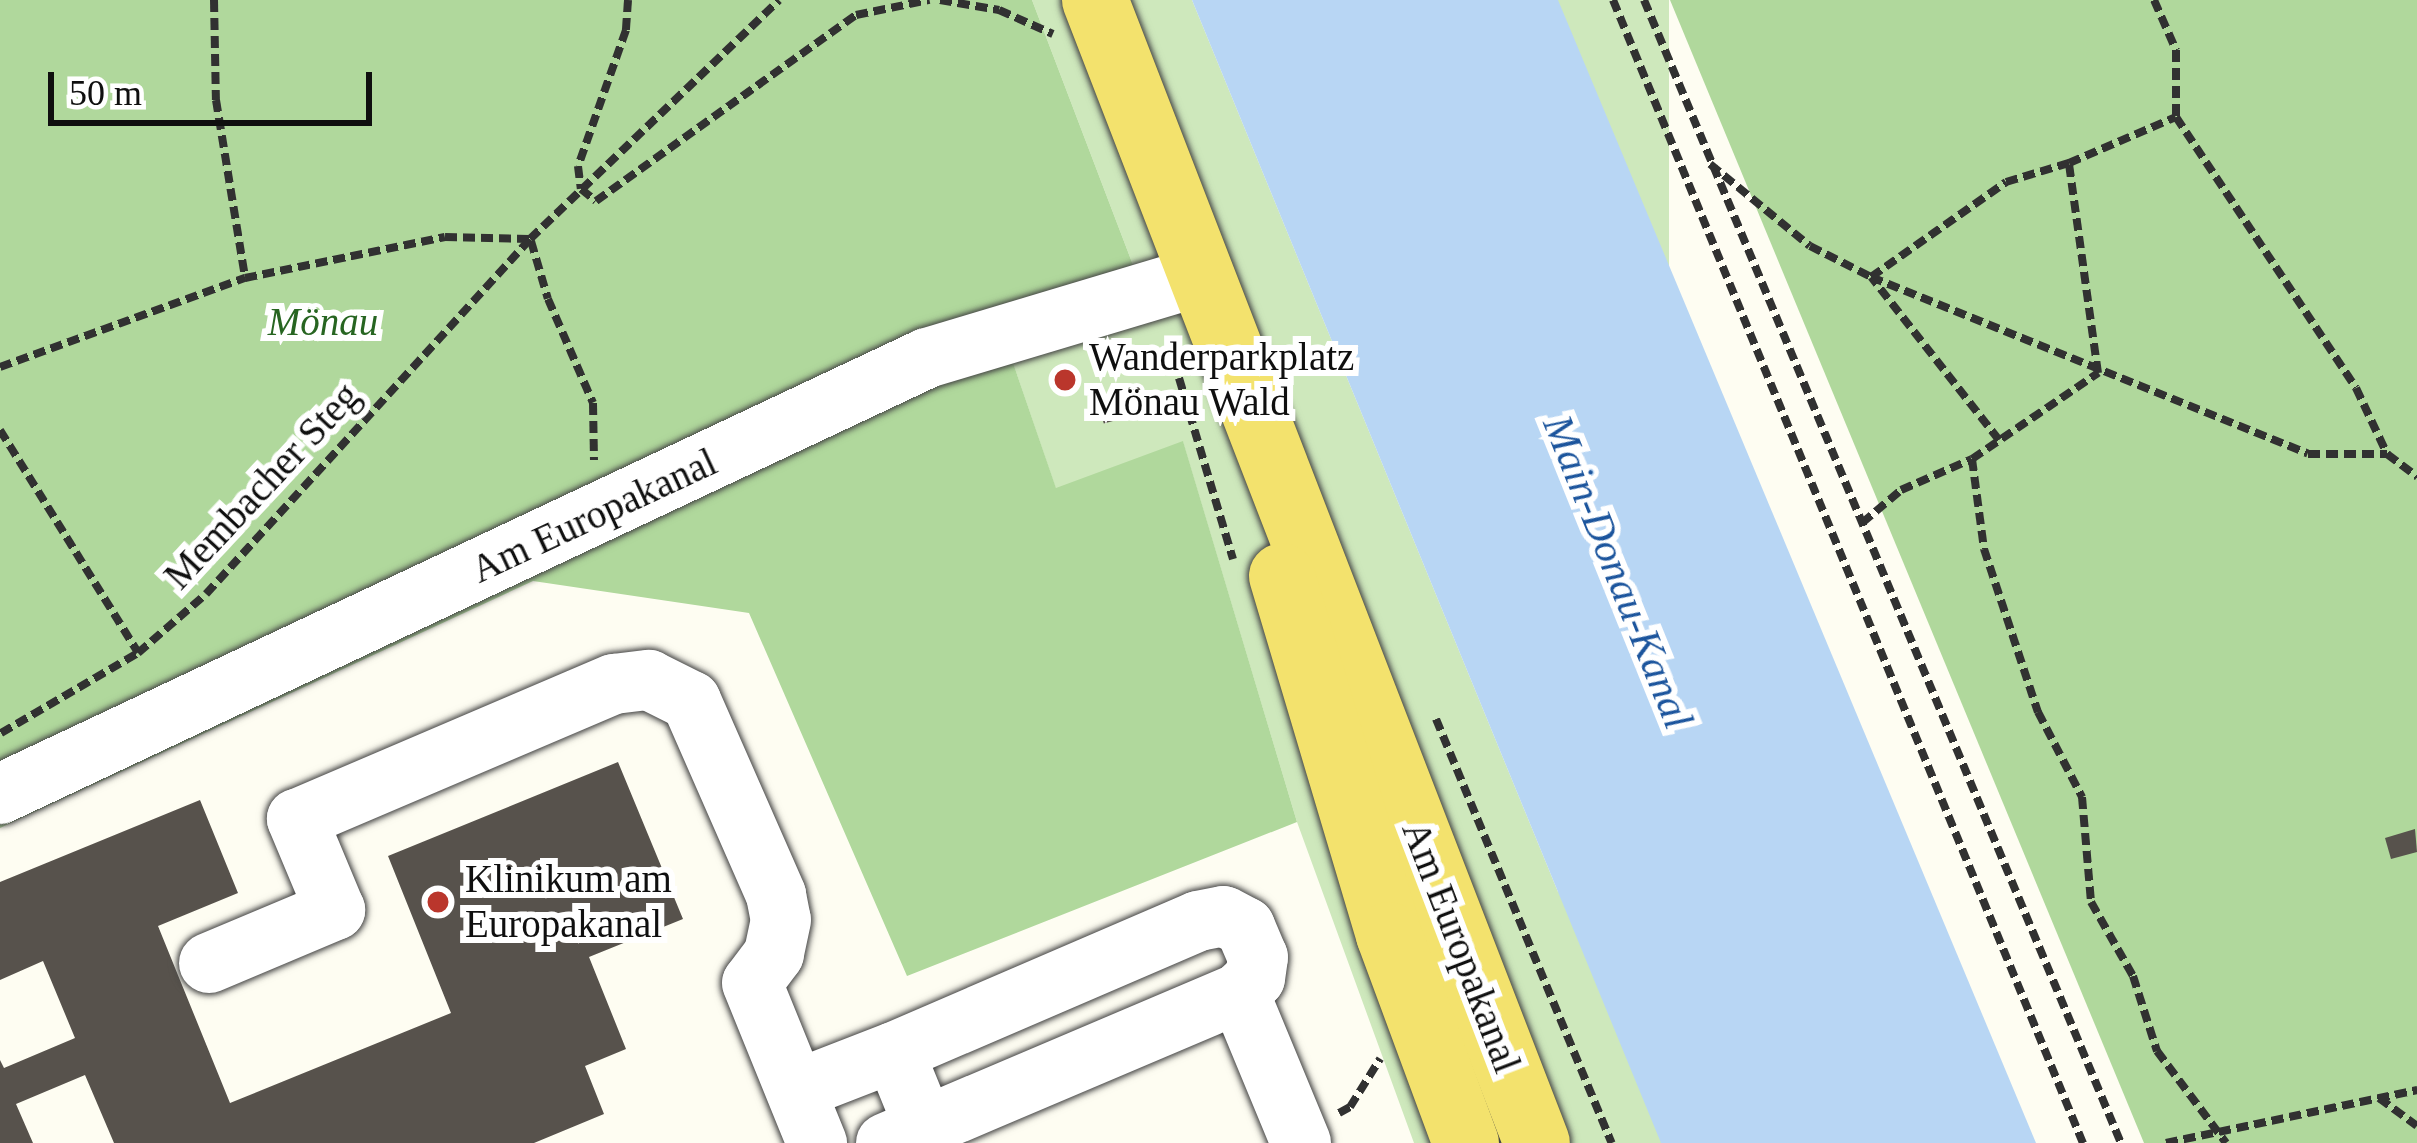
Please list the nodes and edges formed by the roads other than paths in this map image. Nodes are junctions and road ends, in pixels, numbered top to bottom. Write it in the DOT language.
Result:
graph roads {
  1 [pos="1083,21"];
  2 [pos="1203,275"];
  3 [pos="1232,348"];
  4 [pos="0,794"];
  5 [pos="208,963"];
  6 [pos="1239,993"];
  7 [pos="894,1052"];
  8 [pos="808,1129"];
  9 [pos="914,1137"];
  10 [pos="1299,1138"];
  11 [pos="1466,1143"];
  12 [pos="1537,1143"];
  1 -- 2 [label="main road, Am Europakanal"];
  2 -- 3 [label="main road, Am Europakanal"];
  2 -- 4 [label="lane, Am Europakanal"];
  3 -- 11 [label="main road, Am Europakanal"];
  3 -- 12 [label="main road, Am Europakanal"];
  5 -- 8 [label="lane"];
  6 -- 7 [label="lane"];
  6 -- 9 [label="lane"];
  6 -- 10 [label="lane"];
  7 -- 8 [label="lane"];
  7 -- 9 [label="lane"];
}
